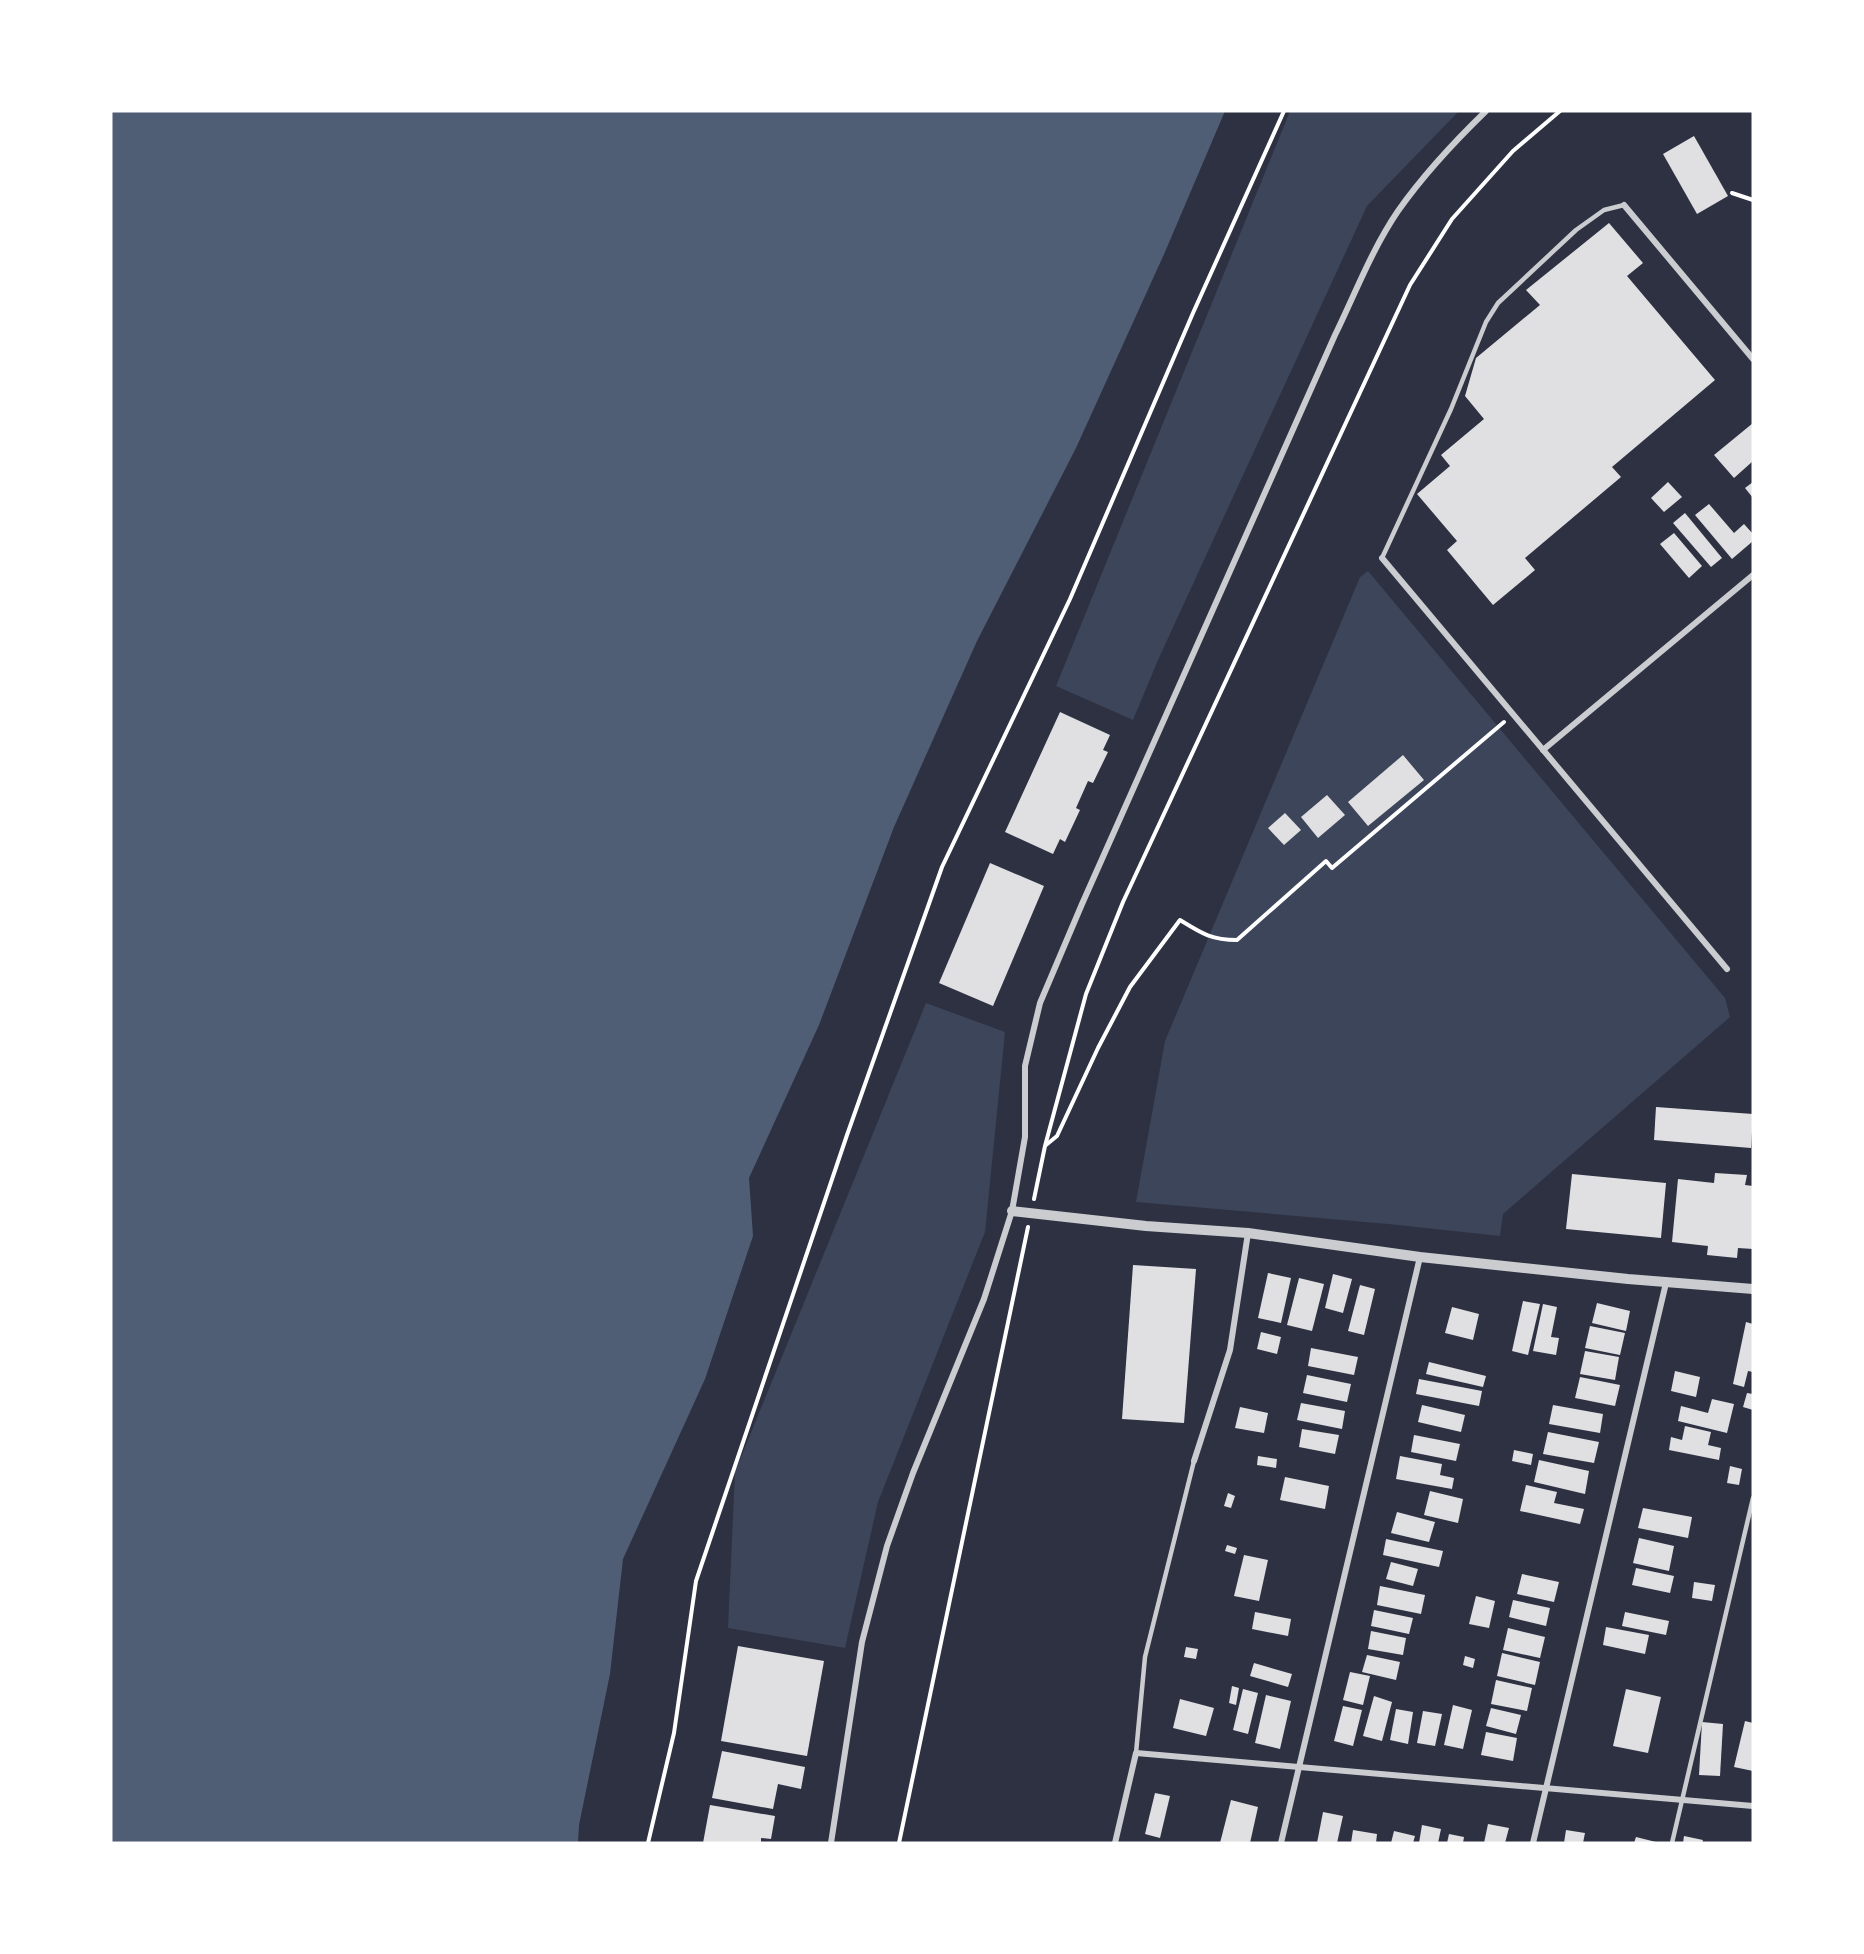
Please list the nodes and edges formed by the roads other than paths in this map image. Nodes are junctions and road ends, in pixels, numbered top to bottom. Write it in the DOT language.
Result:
graph roads {
  1 [pos="1486,111"];
  2 [pos="1624,205"];
  3 [pos="1753,359"];
  4 [pos="1382,558"];
  5 [pos="1753,576"];
  6 [pos="1543,750"];
  7 [pos="1727,969"];
  8 [pos="1012,1211"];
  9 [pos="1248,1233"];
  10 [pos="1420,1257"];
  11 [pos="1666,1282"];
  12 [pos="1753,1289"];
  13 [pos="1194,1461"];
  14 [pos="1753,1498"];
  15 [pos="1136,1753"];
  16 [pos="1299,1767"];
  17 [pos="1546,1788"];
  18 [pos="1682,1800"];
  19 [pos="1753,1806"];
  20 [pos="831,1843"];
  21 [pos="1115,1843"];
  22 [pos="1281,1843"];
  23 [pos="1533,1843"];
  24 [pos="1672,1843"];
  1 -- 8 [label="street"];
  2 -- 3 [label="street"];
  2 -- 4 [label="lane"];
  4 -- 6 [label="street"];
  5 -- 6 [label="street"];
  6 -- 7 [label="street"];
  8 -- 9 [label="street"];
  8 -- 20 [label="street"];
  9 -- 10 [label="street"];
  9 -- 13 [label="street"];
  10 -- 11 [label="street"];
  10 -- 16 [label="street"];
  11 -- 12 [label="street"];
  11 -- 17 [label="street"];
  13 -- 15 [label="lane"];
  14 -- 18 [label="lane"];
  15 -- 16 [label="street"];
  15 -- 21 [label="street"];
  16 -- 17 [label="street"];
  16 -- 22 [label="street"];
  17 -- 18 [label="street"];
  17 -- 23 [label="street"];
  18 -- 19 [label="street"];
  18 -- 24 [label="lane"];
}
